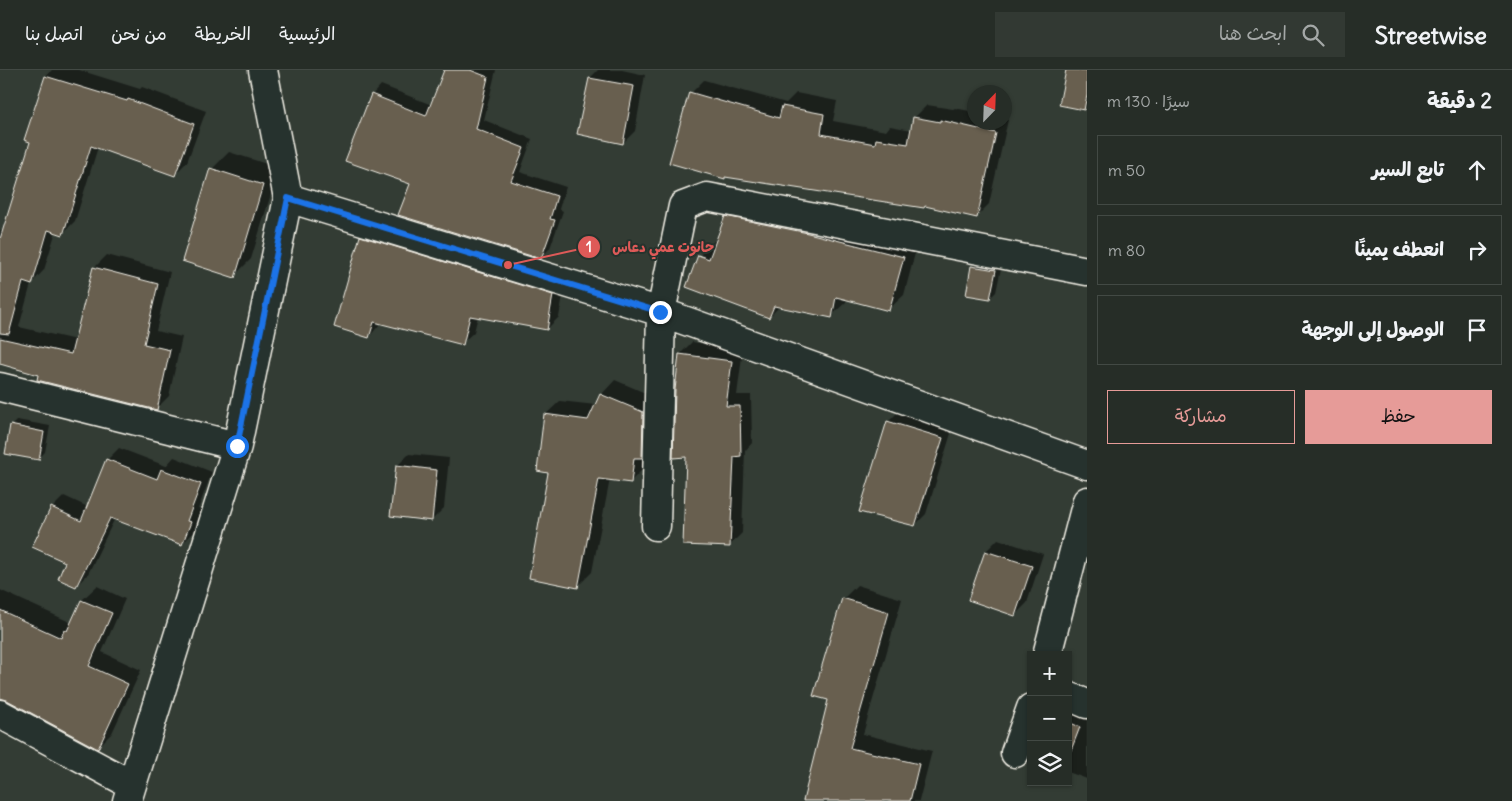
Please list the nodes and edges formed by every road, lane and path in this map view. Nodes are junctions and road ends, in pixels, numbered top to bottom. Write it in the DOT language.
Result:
graph roads {
  1 [pos="263,70"];
  2 [pos="288,198"];
  3 [pos="1087,271"];
  4 [pos="660,312"];
  5 [pos="0,387"];
  6 [pos="237,446"];
  7 [pos="1087,465"];
  8 [pos="1087,501"];
  9 [pos="656,526"];
  10 [pos="1048,651"];
  11 [pos="1072,698"];
  12 [pos="1087,704"];
  13 [pos="0,714"];
  14 [pos="1027,719"];
  15 [pos="1015,753"];
  16 [pos="129,793"];
  1 -- 2 [label="street"];
  2 -- 4 [label="street"];
  2 -- 6 [label="street"];
  3 -- 4 [label="street"];
  4 -- 7 [label="street"];
  4 -- 9 [label="street"];
  5 -- 6 [label="street"];
  6 -- 16 [label="street"];
  8 -- 10 [label="street"];
  11 -- 12 [label="street"];
  13 -- 16 [label="street"];
  14 -- 15 [label="street"];
}
